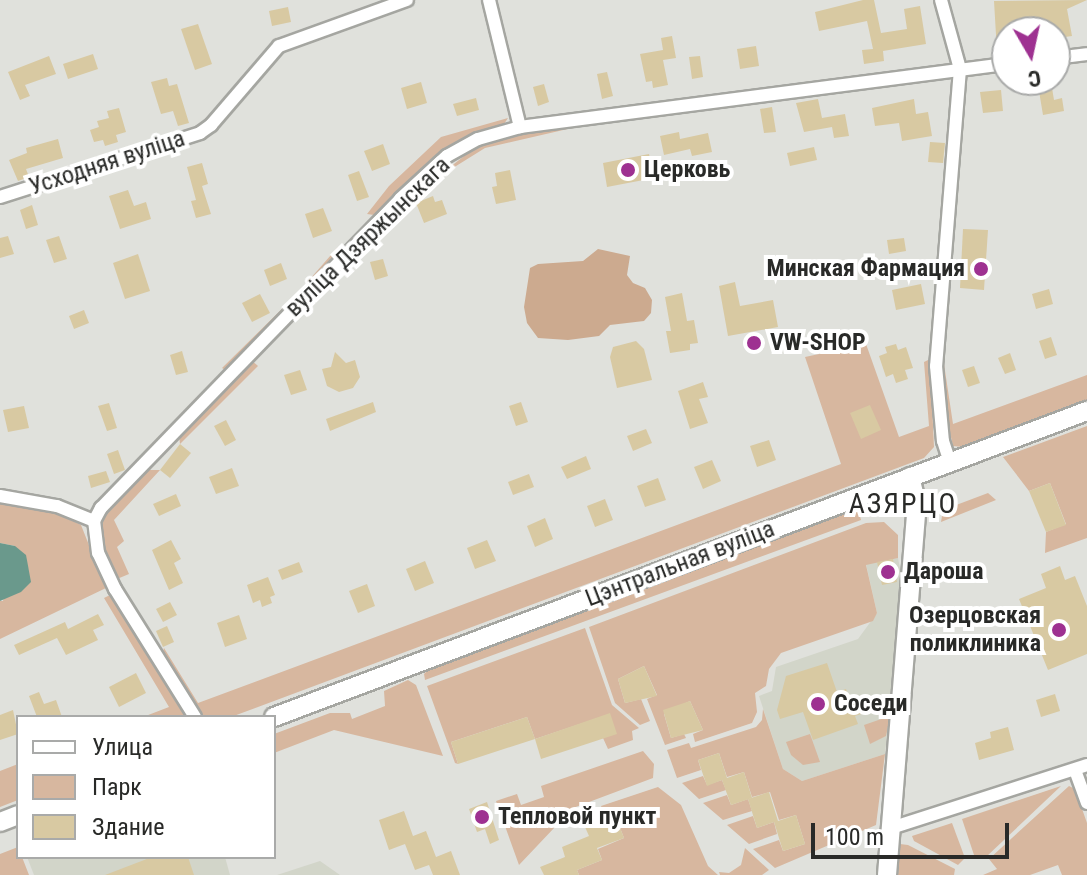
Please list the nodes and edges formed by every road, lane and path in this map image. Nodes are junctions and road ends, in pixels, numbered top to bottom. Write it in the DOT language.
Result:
graph roads {
  1 [pos="407,0"];
  2 [pos="489,0"];
  3 [pos="941,0"];
  4 [pos="991,66"];
  5 [pos="960,69"];
  6 [pos="520,127"];
  7 [pos="0,197"];
  8 [pos="1087,411"];
  9 [pos="950,463"];
  10 [pos="910,477"];
  11 [pos="0,496"];
  12 [pos="94,521"];
  13 [pos="194,715"];
  14 [pos="276,716"];
  15 [pos="1081,767"];
  16 [pos="1087,803"];
  17 [pos="891,828"];
  18 [pos="887,875"];
  1 -- 7 [label="street, Усходняя вуліца"];
  2 -- 6 [label="street"];
  3 -- 5 [label="street"];
  4 -- 5 [label="street, вуліца Дзяржынскага"];
  5 -- 6 [label="street, вуліца Дзяржынскага"];
  5 -- 9 [label="street"];
  6 -- 12 [label="street, вуліца Дзяржынскага"];
  8 -- 9 [label="main road, Цэнтральная вуліца"];
  9 -- 10 [label="main road, Цэнтральная вуліца"];
  10 -- 14 [label="main road, Цэнтральная вуліца"];
  10 -- 17 [label="main road"];
  11 -- 12 [label="street"];
  12 -- 13 [label="street"];
  15 -- 16 [label="street"];
  15 -- 17 [label="street"];
  17 -- 18 [label="main road"];
}
